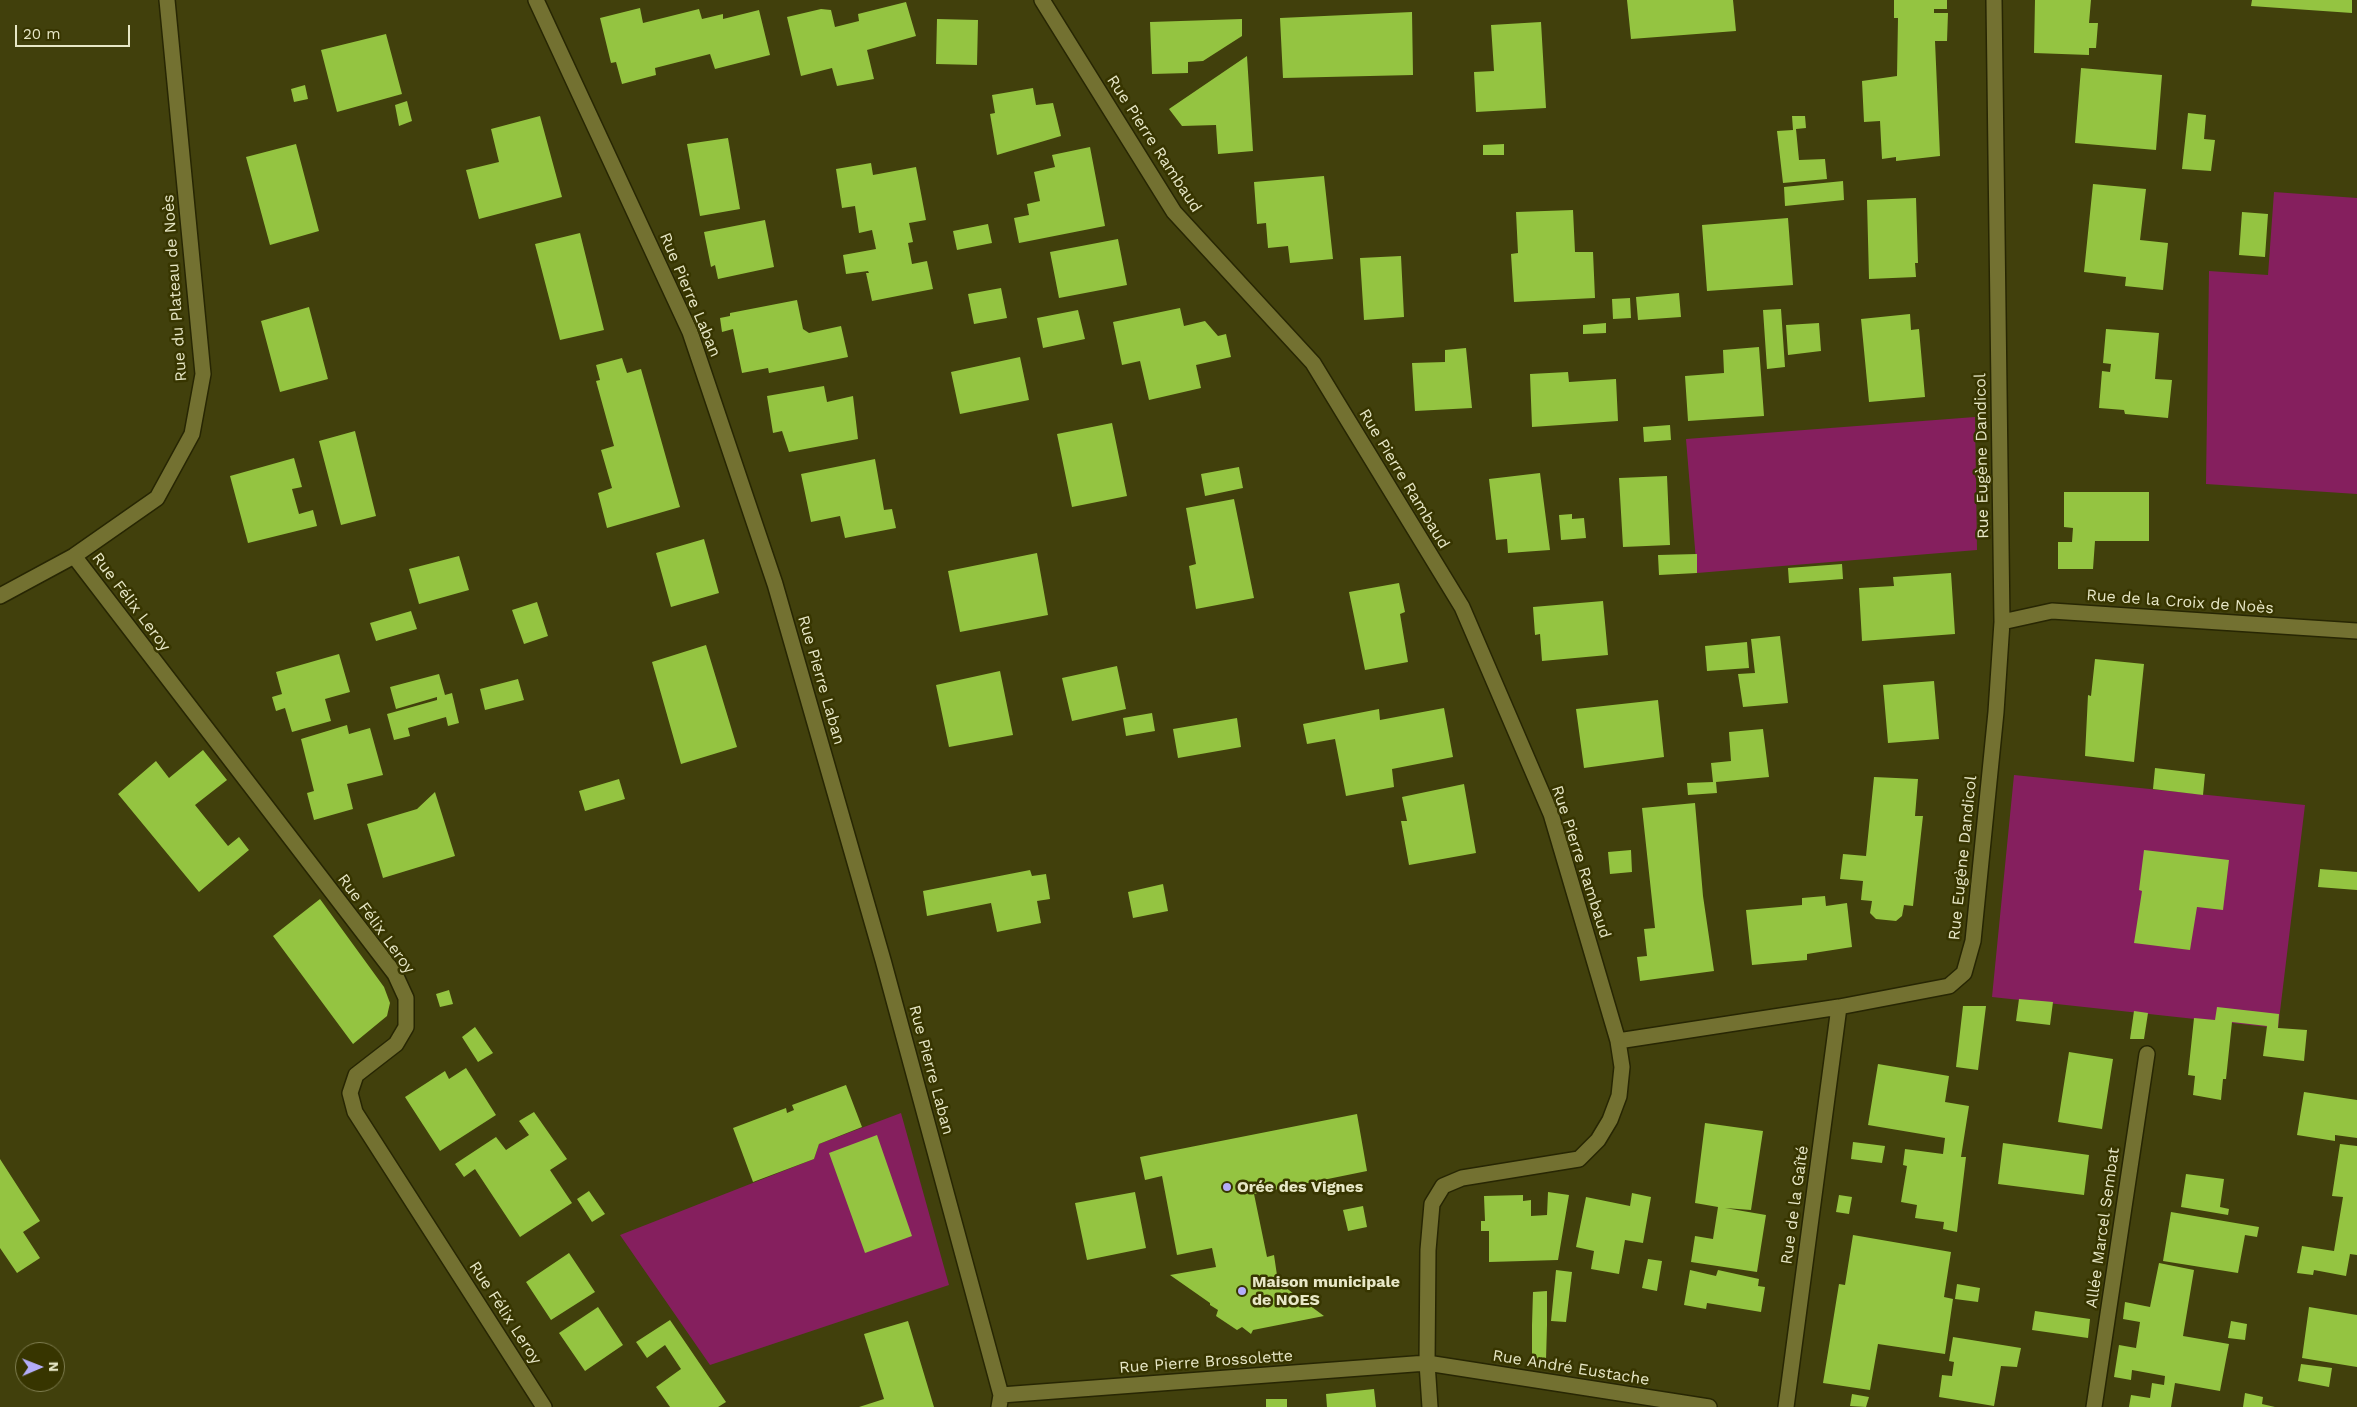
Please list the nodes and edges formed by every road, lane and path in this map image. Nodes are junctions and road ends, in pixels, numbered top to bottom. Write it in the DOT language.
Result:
graph roads {
  1 [pos="167,0"];
  2 [pos="536,0"];
  3 [pos="1042,0"];
  4 [pos="1994,0"];
  5 [pos="74,556"];
  6 [pos="0,596"];
  7 [pos="2002,622"];
  8 [pos="2357,631"];
  9 [pos="1839,1007"];
  10 [pos="1618,1041"];
  11 [pos="2147,1054"];
  12 [pos="1427,1363"];
  13 [pos="1000,1401"];
  14 [pos="544,1407"];
  15 [pos="1430,1407"];
  16 [pos="1709,1407"];
  17 [pos="1786,1407"];
  18 [pos="2094,1407"];
  1 -- 5 [label="street, Rue du Plateau de Noès"];
  2 -- 13 [label="street, Rue Pierre Laban"];
  3 -- 10 [label="street, Rue Pierre Rambaud"];
  4 -- 7 [label="street, Rue Eugène Dandicol"];
  5 -- 6 [label="street, Rue du Plateau de Noès"];
  5 -- 14 [label="street, Rue Félix Leroy"];
  7 -- 8 [label="street, Rue de la Croix de Noès"];
  7 -- 9 [label="street, Rue Eugène Dandicol"];
  9 -- 10 [label="street, Rue Eugène Dandicol"];
  9 -- 17 [label="street, Rue de la Gaîté"];
  10 -- 12 [label="street"];
  11 -- 18 [label="street, Allée Marcel Sembat"];
  12 -- 13 [label="street, Rue Pierre Brossolette"];
  12 -- 15 [label="street"];
  12 -- 16 [label="street, Rue André Eustache"];
}
